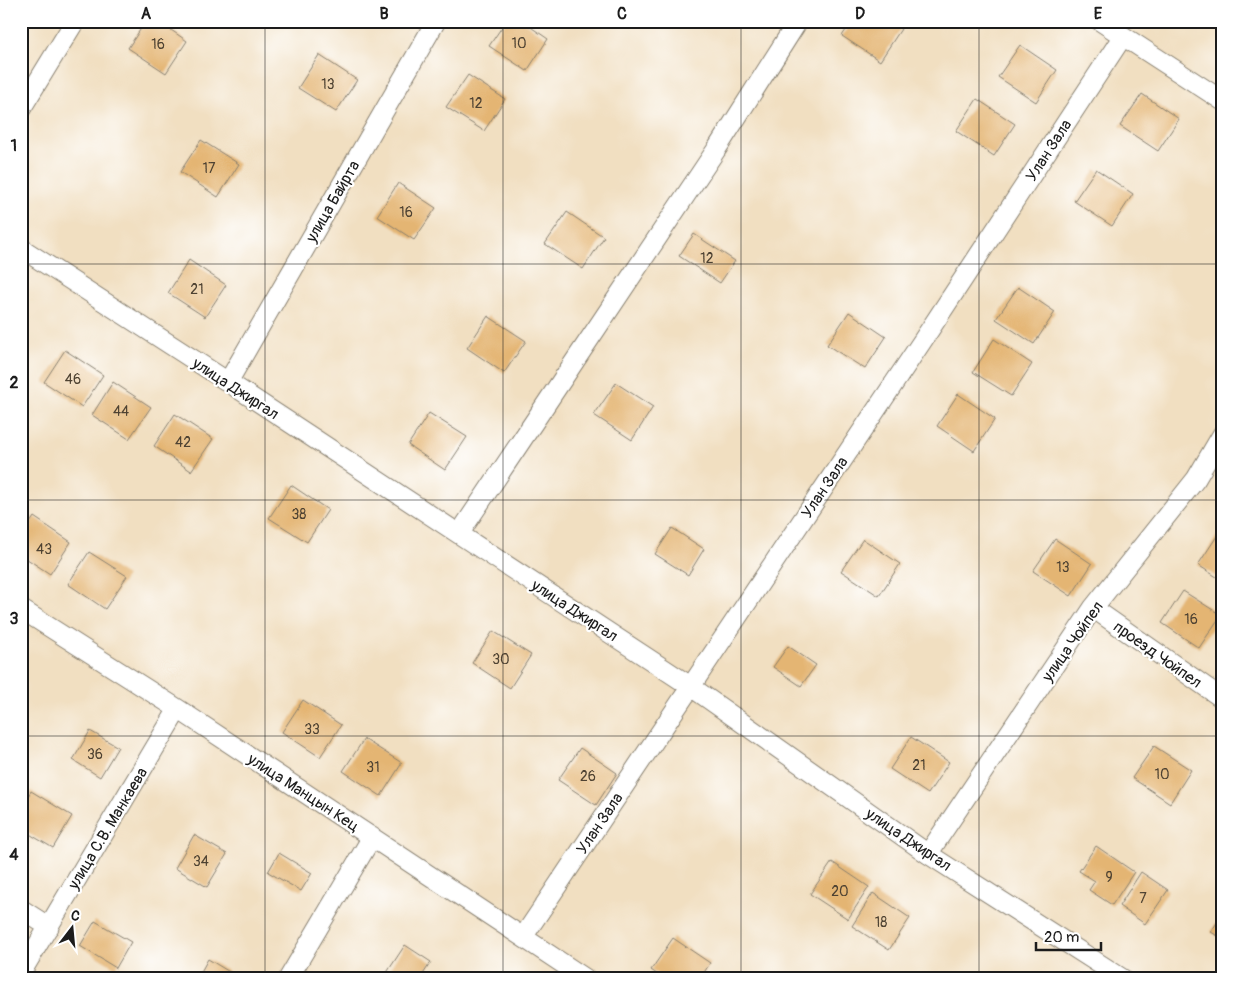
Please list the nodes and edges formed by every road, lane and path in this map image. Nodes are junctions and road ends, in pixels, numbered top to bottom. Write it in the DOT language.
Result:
graph roads {
  1 [pos="76,21"];
  2 [pos="436,21"];
  3 [pos="798,21"];
  4 [pos="1100,21"];
  5 [pos="1123,36"];
  6 [pos="1223,101"];
  7 [pos="21,109"];
  8 [pos="21,248"];
  9 [pos="228,382"];
  10 [pos="1223,433"];
  11 [pos="459,534"];
  12 [pos="21,608"];
  13 [pos="1093,608"];
  14 [pos="690,686"];
  15 [pos="1223,699"];
  16 [pos="178,709"];
  17 [pos="372,837"];
  18 [pos="928,854"];
  19 [pos="21,910"];
  20 [pos="49,927"];
  21 [pos="523,937"];
  22 [pos="21,973"];
  23 [pos="567,974"];
  24 [pos="288,979"];
  25 [pos="586,979"];
  26 [pos="1123,979"];
  1 -- 7 [label="street"];
  2 -- 9 [label="street, улица Байрта"];
  3 -- 11 [label="street"];
  4 -- 5 [label="street"];
  5 -- 6 [label="street"];
  5 -- 14 [label="street, Улан Зала"];
  8 -- 9 [label="street, улица Джиргал"];
  9 -- 11 [label="street, улица Джиргал"];
  10 -- 13 [label="street, улица Чойпел"];
  11 -- 14 [label="street, улица Джиргал"];
  12 -- 16 [label="street, улица Манцын Кец"];
  13 -- 15 [label="street, проезд Чойпел"];
  13 -- 18 [label="street, улица Чойпел"];
  14 -- 18 [label="street, улица Джиргал"];
  14 -- 21 [label="street, Улан Зала"];
  16 -- 17 [label="street, улица Манцын Кец"];
  16 -- 20 [label="street, улица С.В. Манкаева"];
  17 -- 21 [label="street, улица Манцын Кец"];
  17 -- 24 [label="street"];
  18 -- 26 [label="street, улица Джиргал"];
  19 -- 20 [label="street"];
  20 -- 22 [label="street, улица С.В. Манкаева"];
  21 -- 23 [label="street, улица Манцын Кец"];
  23 -- 25 [label="street, улица Манцын Кец"];
}
